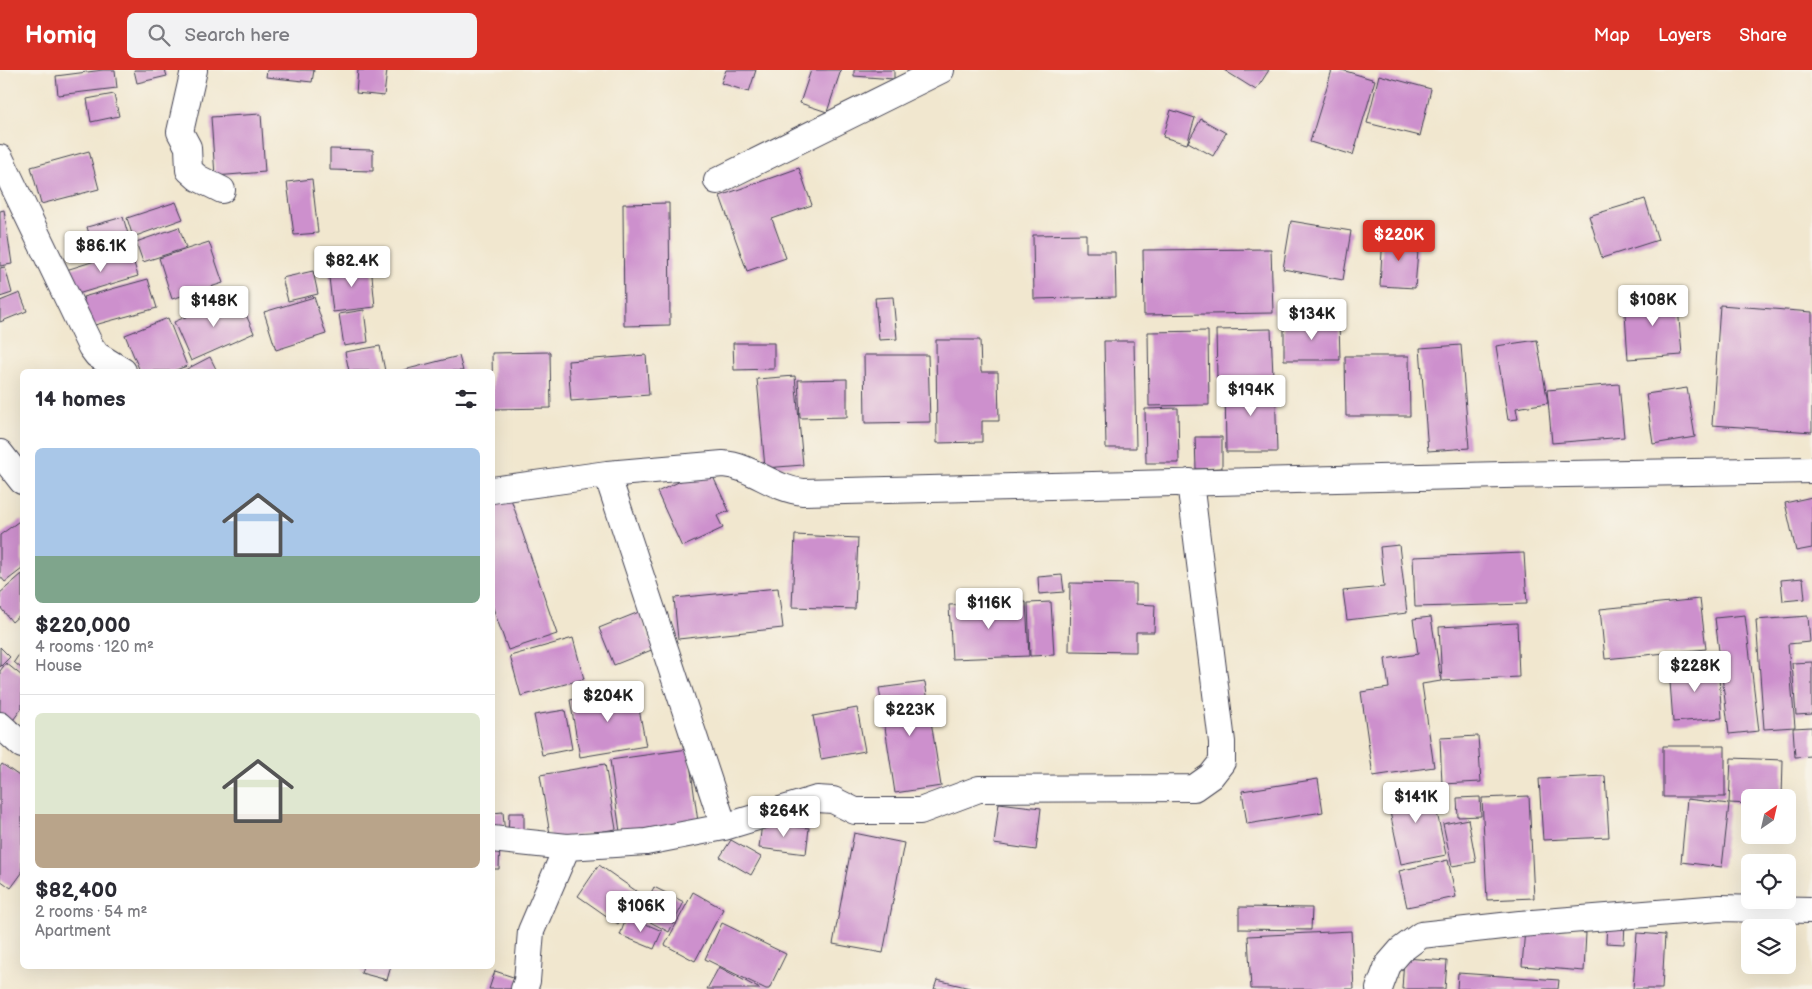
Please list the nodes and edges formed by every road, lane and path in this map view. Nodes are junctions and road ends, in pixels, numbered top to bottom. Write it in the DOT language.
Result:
graph roads {
  1 [pos="194,70"];
  2 [pos="941,70"];
  3 [pos="0,158"];
  4 [pos="717,182"];
  5 [pos="222,190"];
  6 [pos="119,369"];
  7 [pos="0,453"];
  8 [pos="1812,470"];
  9 [pos="607,474"];
  10 [pos="20,478"];
  11 [pos="1190,482"];
  12 [pos="495,490"];
  13 [pos="0,725"];
  14 [pos="20,743"];
  15 [pos="724,827"];
  16 [pos="495,839"];
  17 [pos="567,847"];
  18 [pos="1812,910"];
  19 [pos="524,989"];
  20 [pos="1379,989"];
  1 -- 5 [label="street"];
  2 -- 4 [label="street"];
  3 -- 6 [label="street"];
  7 -- 10 [label="street"];
  8 -- 11 [label="street"];
  9 -- 11 [label="street"];
  9 -- 12 [label="street"];
  9 -- 15 [label="street"];
  11 -- 15 [label="street"];
  13 -- 14 [label="street"];
  15 -- 17 [label="street"];
  16 -- 17 [label="street"];
  17 -- 19 [label="street"];
  18 -- 20 [label="street"];
}
